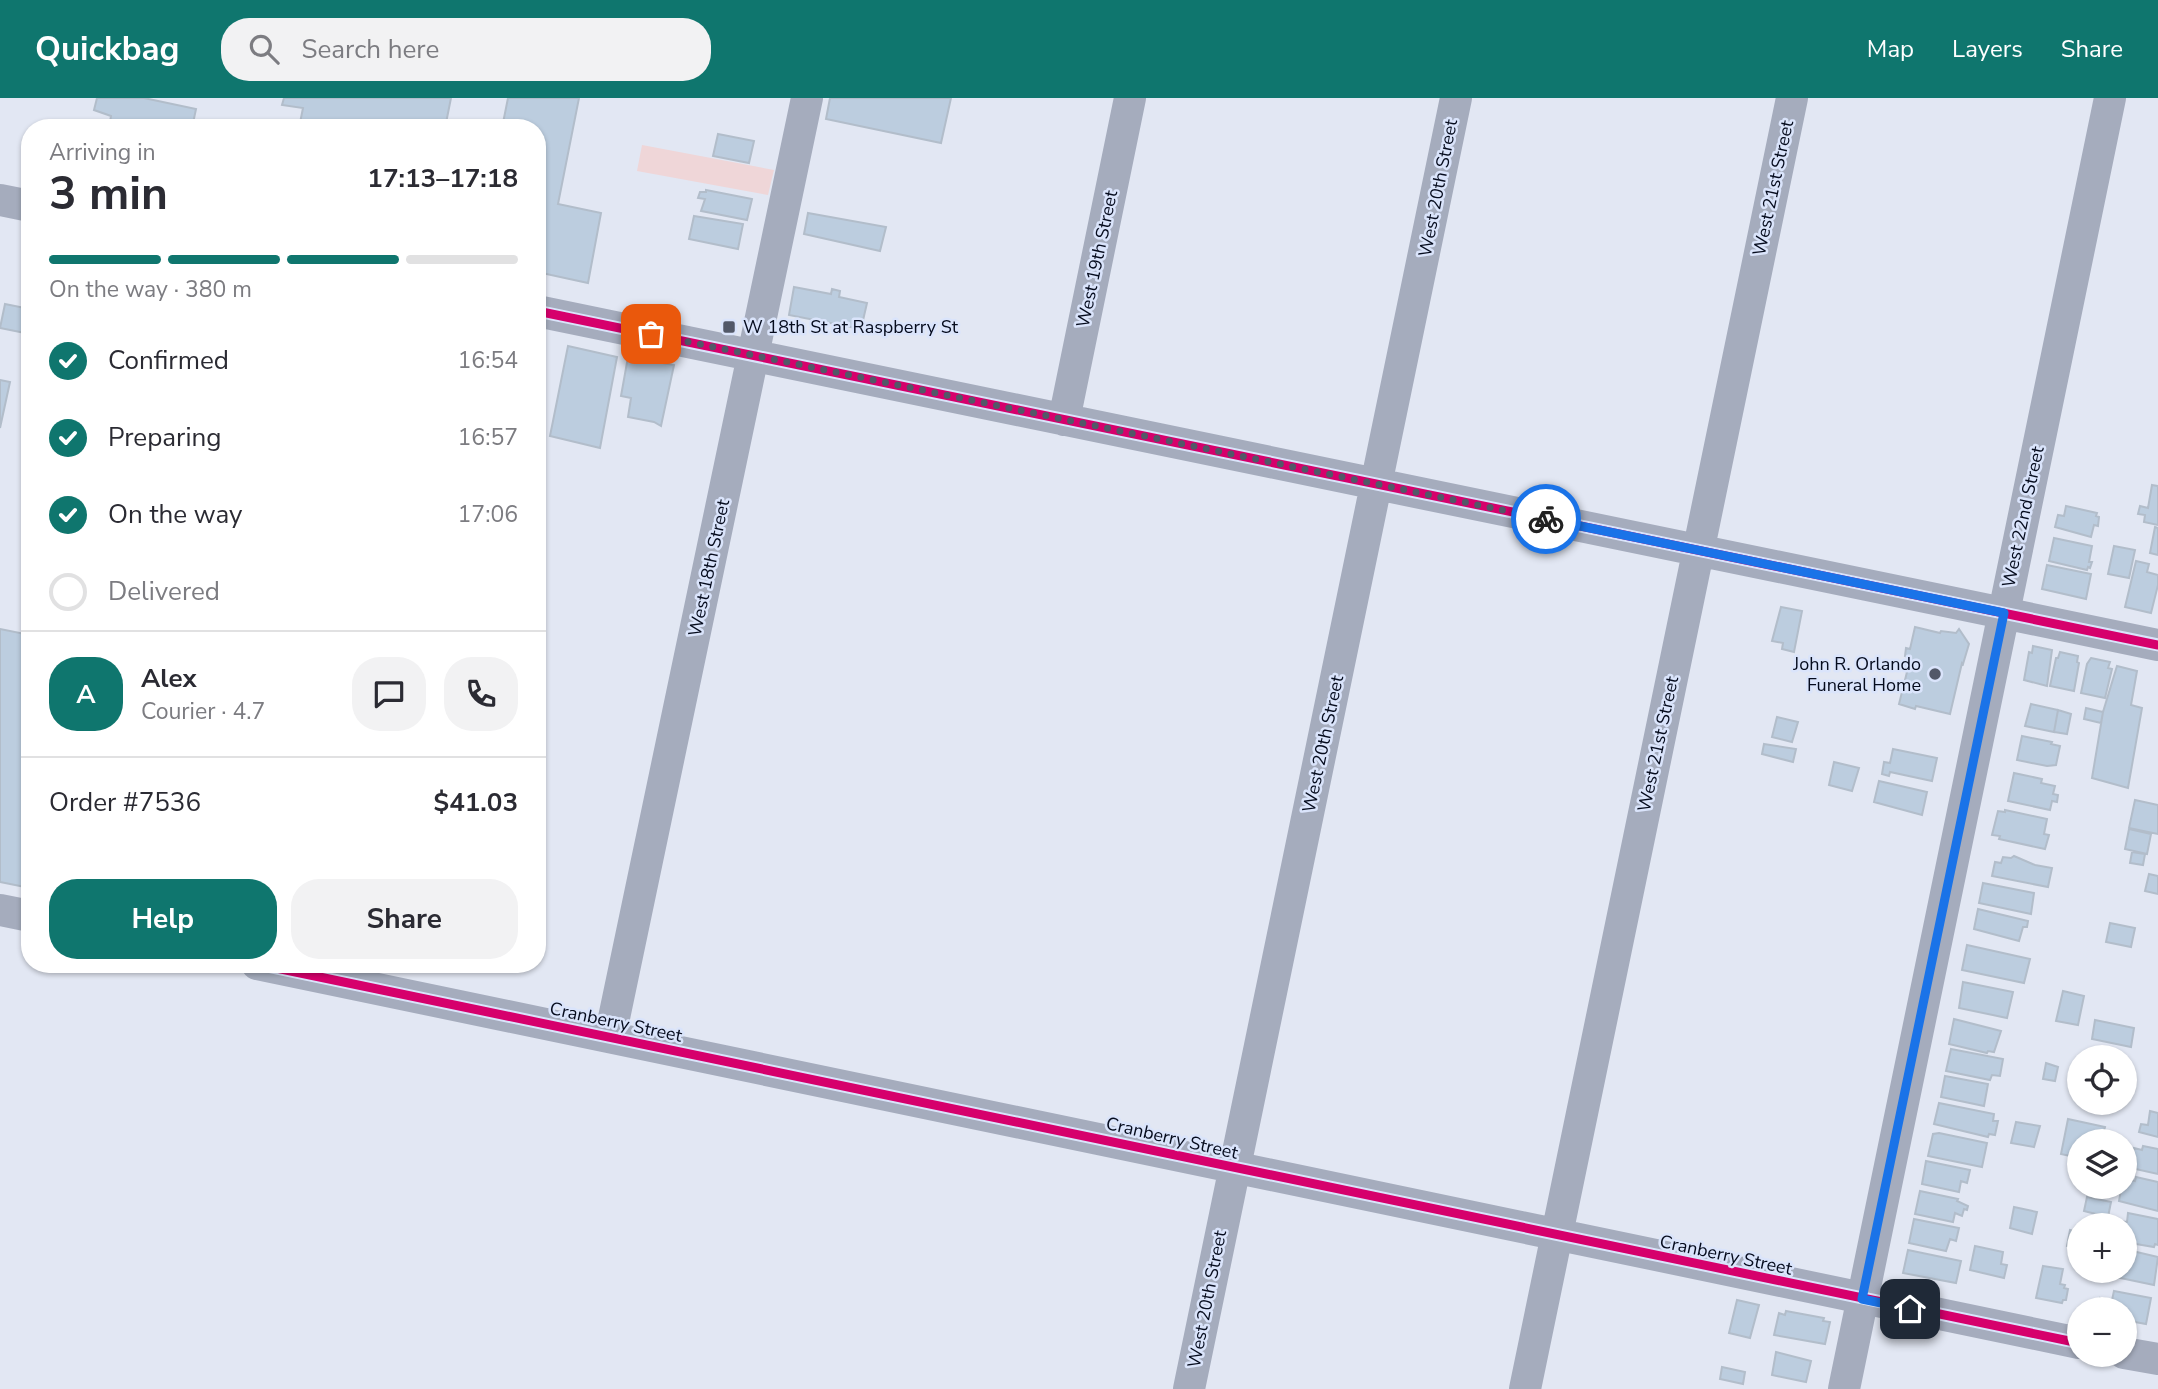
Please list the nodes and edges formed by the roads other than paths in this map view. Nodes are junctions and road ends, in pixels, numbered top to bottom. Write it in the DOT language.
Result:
graph roads {
  1 [pos="807,98"];
  2 [pos="1130,98"];
  3 [pos="1456,98"];
  4 [pos="1791,98"];
  5 [pos="2110,98"];
  6 [pos="0,200"];
  7 [pos="21,204"];
  8 [pos="546,313"];
  9 [pos="753,355"];
  10 [pos="1064,420"];
  11 [pos="1378,484"];
  12 [pos="1698,550"];
  13 [pos="2004,613"];
  14 [pos="2158,645"];
  15 [pos="0,909"];
  16 [pos="21,914"];
  17 [pos="301,973"];
  18 [pos="610,1037"];
  19 [pos="1233,1168"];
  20 [pos="1556,1236"];
  21 [pos="1862,1299"];
  22 [pos="2067,1341"];
  23 [pos="2137,1355"];
  24 [pos="2158,1359"];
  25 [pos="1189,1389"];
  26 [pos="1525,1389"];
  27 [pos="1844,1389"];
  1 -- 9 [label="street, West 18th Street"];
  2 -- 10 [label="street, West 19th Street"];
  3 -- 11 [label="street, West 20th Street"];
  4 -- 12 [label="street, West 21st Street"];
  5 -- 13 [label="street, West 22nd Street"];
  6 -- 7 [label="street"];
  8 -- 9 [label="street"];
  9 -- 10 [label="street"];
  9 -- 18 [label="street, West 18th Street"];
  10 -- 11 [label="street"];
  11 -- 12 [label="street"];
  11 -- 19 [label="street, West 20th Street"];
  12 -- 13 [label="street"];
  12 -- 20 [label="street, West 21st Street"];
  13 -- 14 [label="street"];
  13 -- 21 [label="street, West 22nd Street"];
  15 -- 16 [label="street"];
  17 -- 18 [label="street, Cranberry Street"];
  18 -- 19 [label="street, Cranberry Street"];
  19 -- 20 [label="street, Cranberry Street"];
  19 -- 25 [label="street, West 20th Street"];
  20 -- 21 [label="street, Cranberry Street"];
  20 -- 26 [label="street, West 21st Street"];
  21 -- 22 [label="street, Cranberry Street"];
  21 -- 27 [label="street, West 22nd Street"];
  23 -- 24 [label="street"];
}
